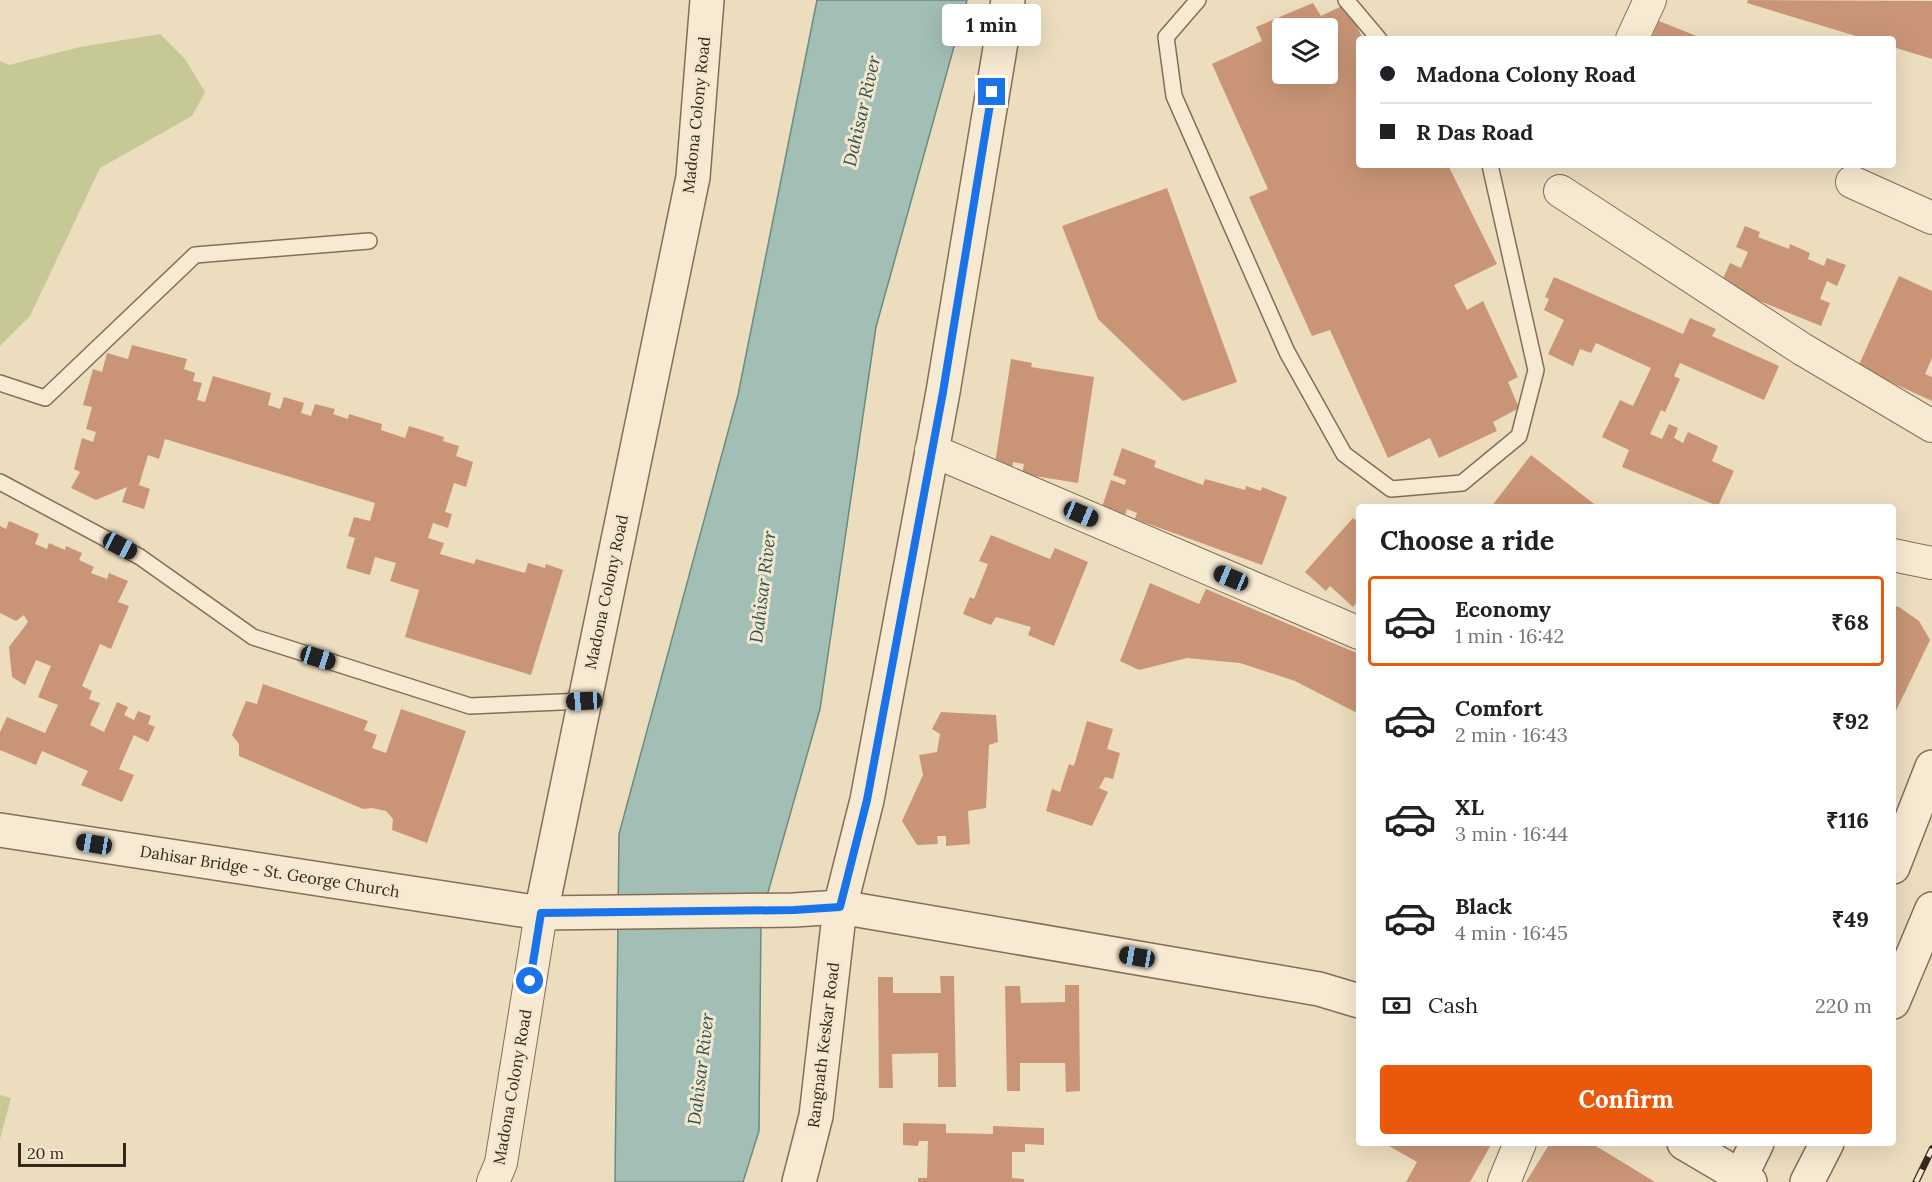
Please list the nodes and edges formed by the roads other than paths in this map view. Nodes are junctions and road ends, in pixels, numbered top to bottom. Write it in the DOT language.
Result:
graph roads {
  1 [pos="707,0"];
  2 [pos="1008,0"];
  3 [pos="1198,0"];
  4 [pos="1346,0"];
  5 [pos="1650,0"];
  6 [pos="1376,36"];
  7 [pos="1633,36"];
  8 [pos="1491,168"];
  9 [pos="1852,182"];
  10 [pos="1560,191"];
  11 [pos="1932,218"];
  12 [pos="369,241"];
  13 [pos="0,383"];
  14 [pos="1932,426"];
  15 [pos="931,450"];
  16 [pos="0,482"];
  17 [pos="1896,556"];
  18 [pos="1932,563"];
  19 [pos="1356,632"];
  20 [pos="584,701"];
  21 [pos="1932,767"];
  22 [pos="0,830"];
  23 [pos="1896,859"];
  24 [pos="840,907"];
  25 [pos="1932,909"];
  26 [pos="541,913"];
  27 [pos="1896,995"];
  28 [pos="1356,1001"];
  29 [pos="1519,1146"];
  30 [pos="1756,1146"];
  31 [pos="1825,1146"];
  32 [pos="1698,1148"];
  33 [pos="1743,1180"];
  34 [pos="493,1182"];
  35 [pos="799,1182"];
  36 [pos="1504,1182"];
  37 [pos="1807,1182"];
  1 -- 20 [label="street, Madona Colony Road"];
  2 -- 15 [label="street, Rangnath Keskar Road"];
  3 -- 8 [label="lane"];
  4 -- 6 [label="lane"];
  5 -- 7 [label="street"];
  9 -- 11 [label="street"];
  10 -- 14 [label="street"];
  12 -- 13 [label="lane"];
  15 -- 19 [label="street"];
  15 -- 24 [label="street, Rangnath Keskar Road"];
  16 -- 20 [label="lane"];
  17 -- 18 [label="street"];
  20 -- 26 [label="street, Madona Colony Road"];
  21 -- 23 [label="street"];
  22 -- 26 [label="street, Dahisar Bridge - St. George Church"];
  24 -- 26 [label="street, Dahisar Bridge - St. George Church"];
  24 -- 28 [label="street, Dahisar Bridge - St. George Church"];
  24 -- 35 [label="street, Rangnath Keskar Road"];
  25 -- 27 [label="street"];
  26 -- 34 [label="street, Madona Colony Road"];
  29 -- 36 [label="street"];
  30 -- 33 [label="street"];
  31 -- 37 [label="street"];
  32 -- 33 [label="street"];
}
